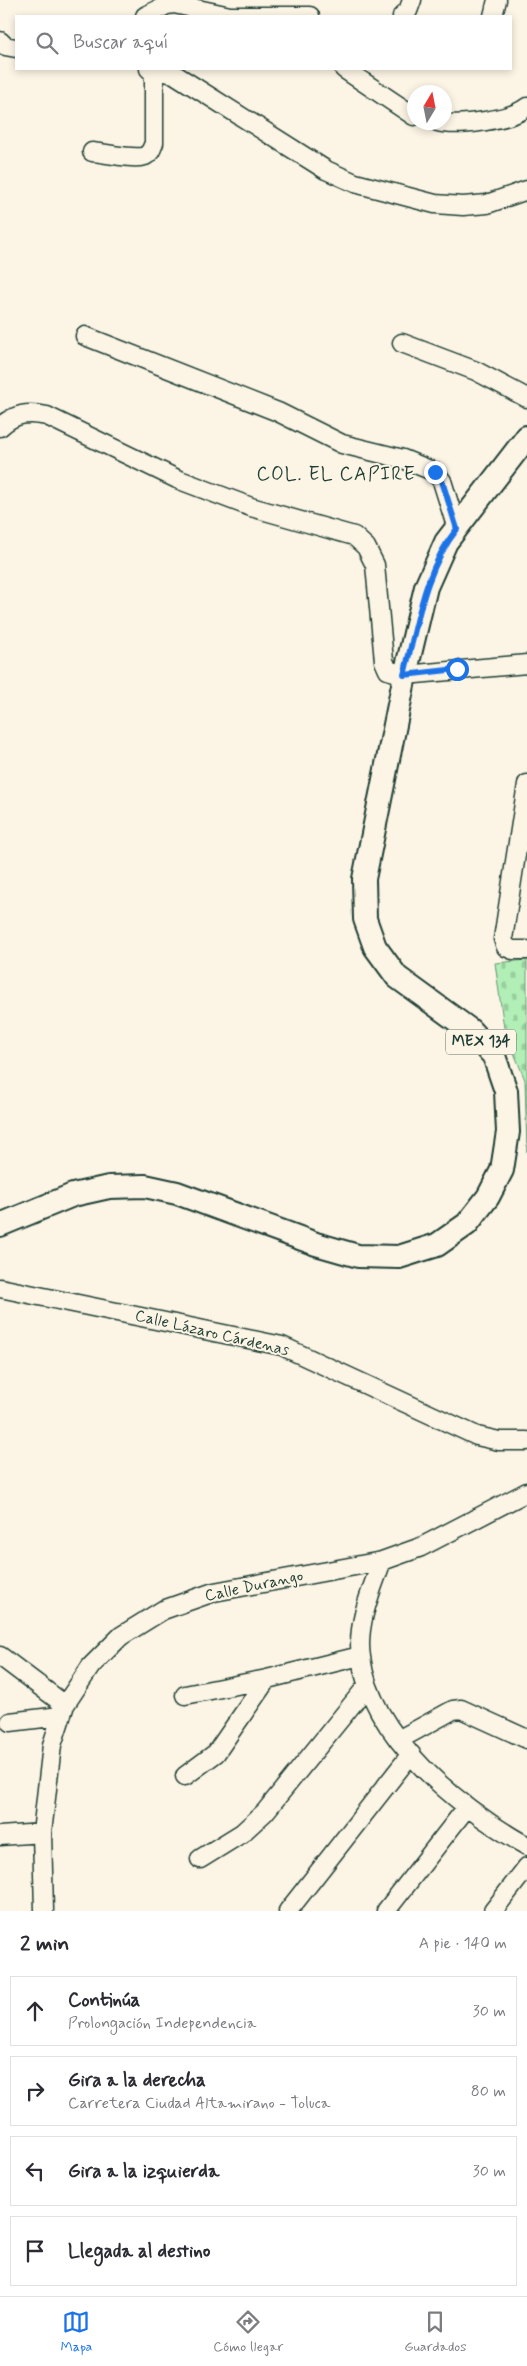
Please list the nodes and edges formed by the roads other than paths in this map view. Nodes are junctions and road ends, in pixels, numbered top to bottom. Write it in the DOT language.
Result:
graph roads {
  1 [pos="412,0"];
  2 [pos="497,0"];
  3 [pos="148,15"];
  4 [pos="225,15"];
  5 [pos="404,15"];
  6 [pos="494,15"];
  7 [pos="0,41"];
  8 [pos="15,48"];
  9 [pos="152,70"];
  10 [pos="156,70"];
  11 [pos="345,70"];
  12 [pos="527,107"];
  13 [pos="407,111"];
  14 [pos="452,125"];
  15 [pos="92,152"];
  16 [pos="527,190"];
  17 [pos="85,336"];
  18 [pos="402,343"];
  19 [pos="527,398"];
  20 [pos="0,427"];
  21 [pos="527,437"];
  22 [pos="457,529"];
  23 [pos="527,664"];
  24 [pos="404,675"];
  25 [pos="527,784"];
  26 [pos="524,821"];
  27 [pos="520,950"];
  28 [pos="0,1225"];
  29 [pos="0,1288"];
  30 [pos="527,1441"];
  31 [pos="527,1492"];
  32 [pos="382,1561"];
  33 [pos="0,1656"];
  34 [pos="360,1656"];
  35 [pos="266,1679"];
  36 [pos="367,1686"];
  37 [pos="185,1695"];
  38 [pos="62,1710"];
  39 [pos="10,1722"];
  40 [pos="400,1739"];
  41 [pos="527,1739"];
  42 [pos="411,1754"];
  43 [pos="185,1776"];
  44 [pos="466,1807"];
  45 [pos="42,1833"];
  46 [pos="0,1836"];
  47 [pos="527,1846"];
  48 [pos="200,1859"];
  49 [pos="527,1867"];
  50 [pos="44,1911"];
  51 [pos="288,1911"];
  52 [pos="386,1911"];
  53 [pos="493,1911"];
  1 -- 5 [label="street"];
  2 -- 6 [label="street"];
  3 -- 4 [label="street"];
  7 -- 8 [label="street"];
  9 -- 15 [label="street"];
  10 -- 16 [label="street"];
  11 -- 13 [label="street"];
  12 -- 14 [label="street"];
  17 -- 22 [label="street"];
  18 -- 19 [label="street"];
  20 -- 24 [label="street"];
  21 -- 22 [label="main road, MEX 134"];
  22 -- 24 [label="main road, MEX 134"];
  23 -- 24 [label="street"];
  24 -- 28 [label="main road, MEX 134"];
  25 -- 26 [label="street"];
  26 -- 27 [label="street"];
  29 -- 30 [label="street, Calle Lázaro Cárdenas"];
  31 -- 32 [label="street, Calle Durango"];
  32 -- 34 [label="street"];
  32 -- 38 [label="street, Calle Durango"];
  33 -- 38 [label="street"];
  34 -- 35 [label="street"];
  34 -- 36 [label="street"];
  35 -- 37 [label="street"];
  35 -- 43 [label="street"];
  36 -- 40 [label="street"];
  36 -- 48 [label="street"];
  38 -- 39 [label="street"];
  38 -- 45 [label="street, Calle Durango"];
  40 -- 41 [label="street"];
  40 -- 42 [label="street"];
  42 -- 44 [label="street"];
  42 -- 51 [label="street"];
  44 -- 47 [label="street"];
  44 -- 52 [label="street"];
  45 -- 46 [label="street"];
  45 -- 50 [label="street, Calle Durango"];
  49 -- 53 [label="street"];
}
